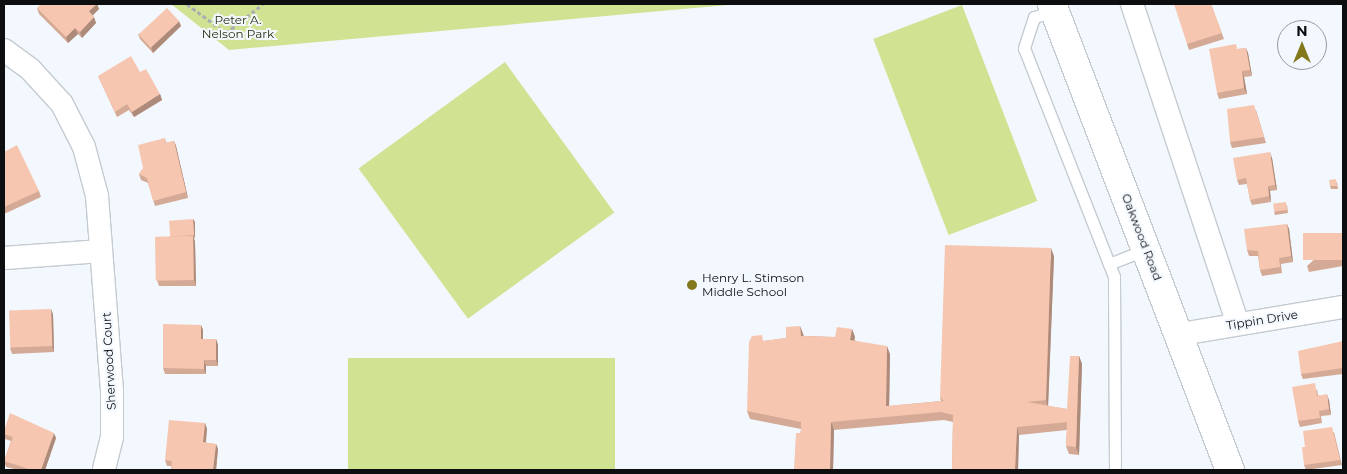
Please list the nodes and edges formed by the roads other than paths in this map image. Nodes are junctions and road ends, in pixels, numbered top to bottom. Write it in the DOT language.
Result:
graph roads {
  1 [pos="1132,4"];
  2 [pos="1053,7"];
  3 [pos="4,50"];
  4 [pos="1147,249"];
  5 [pos="101,251"];
  6 [pos="4,258"];
  7 [pos="1109,264"];
  8 [pos="1343,307"];
  9 [pos="1238,324"];
  10 [pos="1181,334"];
  11 [pos="104,470"];
  12 [pos="1115,470"];
  13 [pos="1230,470"];
  1 -- 9 [label="street"];
  2 -- 4 [label="main road, Oakwood Road"];
  2 -- 7 [label="lane"];
  3 -- 5 [label="street, Sherwood Court"];
  4 -- 7 [label="lane"];
  4 -- 10 [label="main road, Oakwood Road"];
  5 -- 6 [label="street"];
  5 -- 11 [label="street, Sherwood Court"];
  7 -- 12 [label="lane"];
  8 -- 9 [label="street, Tippin Drive"];
  9 -- 10 [label="street, Tippin Drive"];
  10 -- 13 [label="main road, Oakwood Road"];
}
